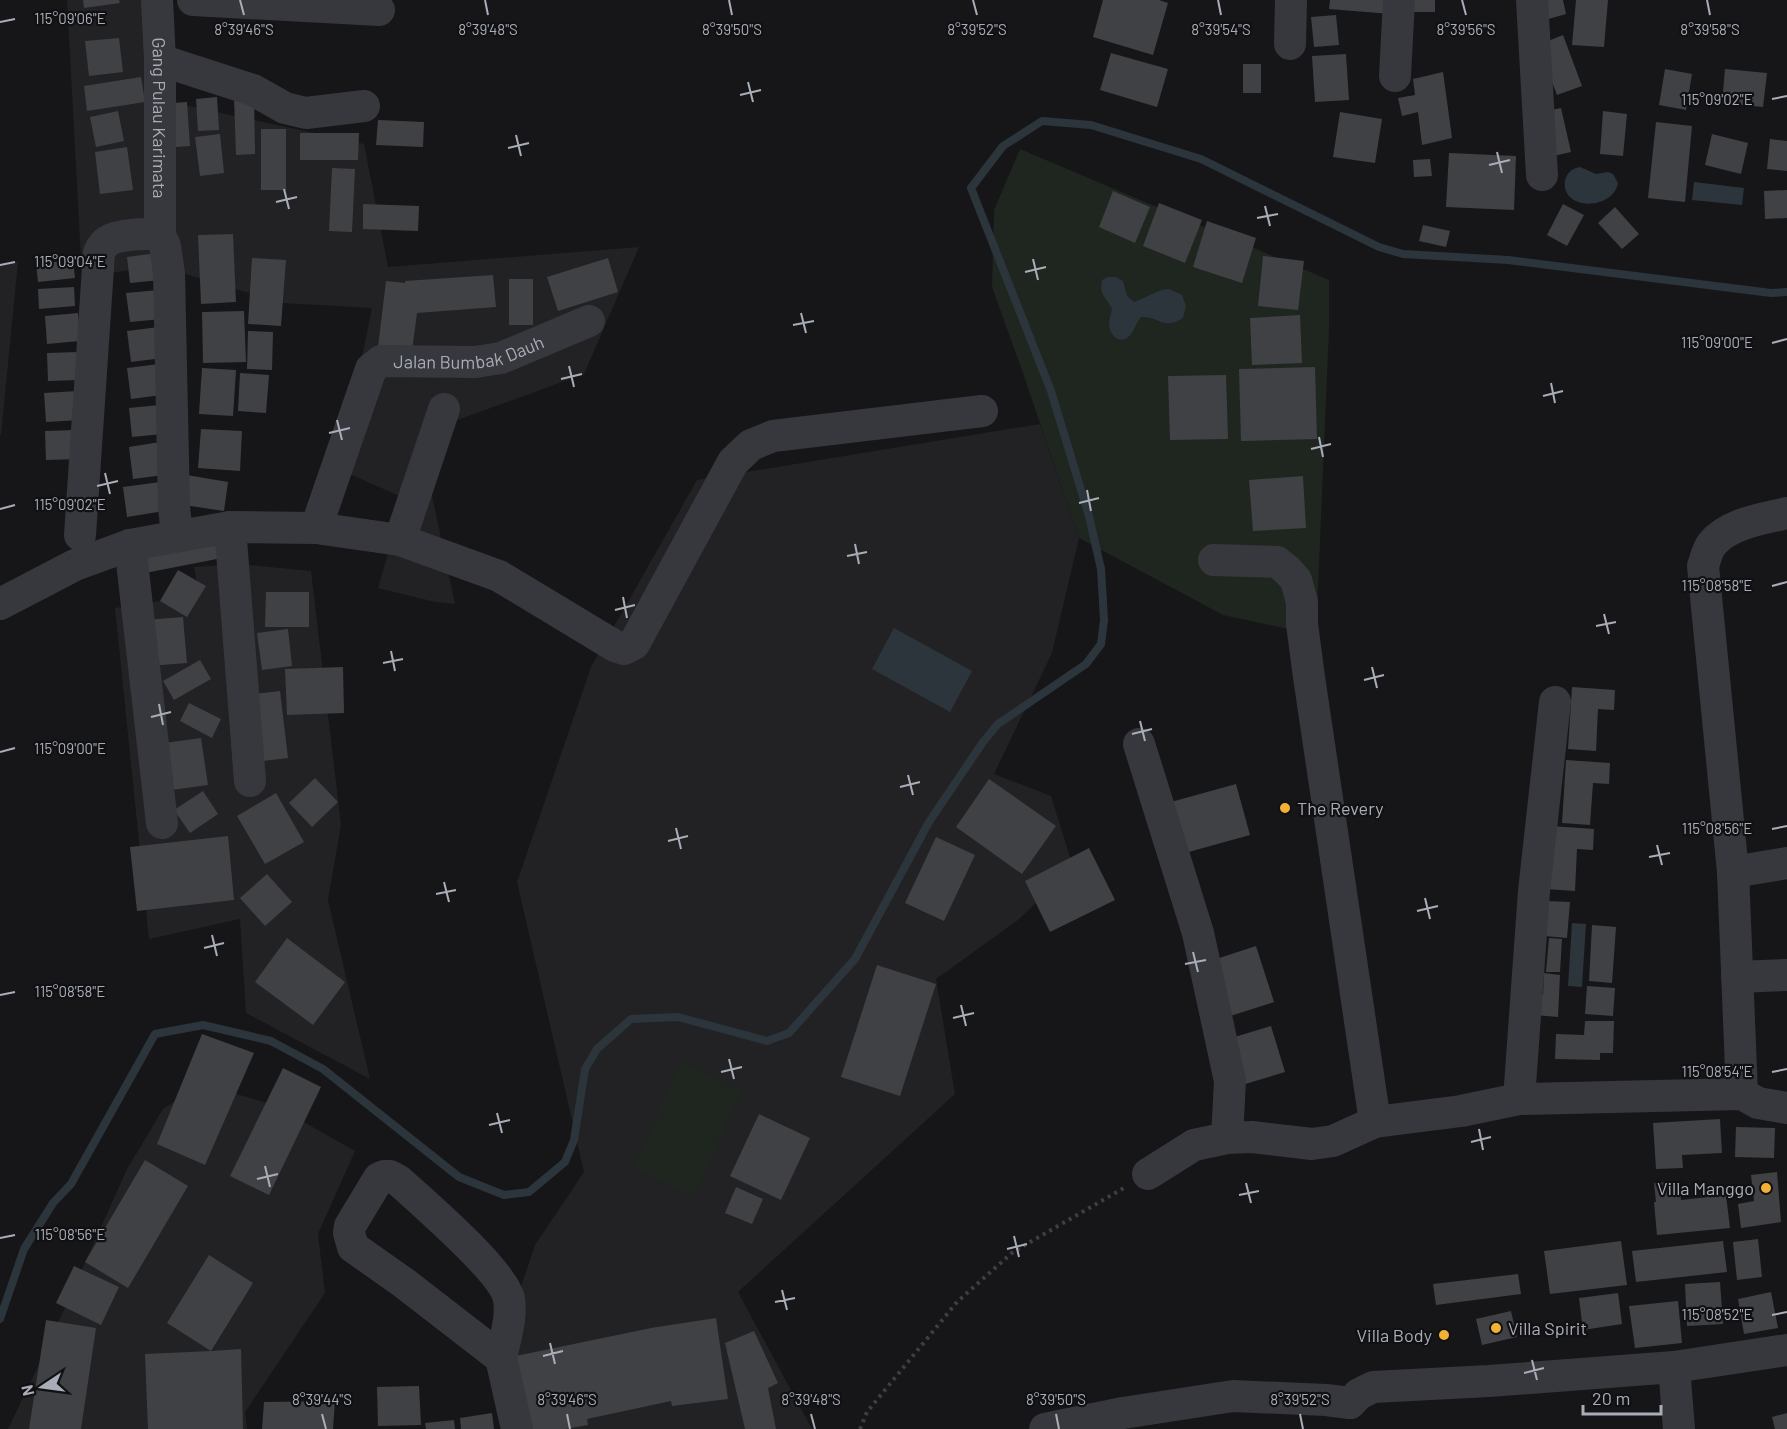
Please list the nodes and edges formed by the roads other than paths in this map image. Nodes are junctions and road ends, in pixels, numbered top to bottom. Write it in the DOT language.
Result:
graph roads {
  1 [pos="157,0"];
  2 [pos="193,0"];
  3 [pos="1291,0"];
  4 [pos="1399,0"];
  5 [pos="1532,0"];
  6 [pos="379,10"];
  7 [pos="1290,44"];
  8 [pos="160,60"];
  9 [pos="1395,76"];
  10 [pos="364,106"];
  11 [pos="1542,175"];
  12 [pos="160,236"];
  13 [pos="589,321"];
  14 [pos="444,408"];
  15 [pos="982,411"];
  16 [pos="1787,513"];
  17 [pos="230,527"];
  18 [pos="316,528"];
  19 [pos="177,535"];
  20 [pos="80,536"];
  21 [pos="399,540"];
  22 [pos="130,545"];
  23 [pos="1214,560"];
  24 [pos="0,604"];
  25 [pos="1555,702"];
  26 [pos="1139,744"];
  27 [pos="250,781"];
  28 [pos="162,823"];
  29 [pos="1787,863"];
  30 [pos="1733,872"];
  31 [pos="1787,975"];
  32 [pos="1737,977"];
  33 [pos="1742,1094"];
  34 [pos="1519,1099"];
  35 [pos="1787,1108"];
  36 [pos="1375,1122"];
  37 [pos="1227,1138"];
  38 [pos="1148,1174"];
  39 [pos="1787,1350"];
  40 [pos="501,1358"];
  41 [pos="1674,1367"];
  42 [pos="1350,1416"];
  43 [pos="517,1429"];
  44 [pos="1045,1429"];
  45 [pos="1679,1429"];
  1 -- 8 [label="street, Gang Pulau Karimata"];
  2 -- 6 [label="street"];
  3 -- 7 [label="street"];
  4 -- 9 [label="street"];
  5 -- 11 [label="street"];
  8 -- 10 [label="street"];
  8 -- 12 [label="street, Gang Pulau Karimata"];
  12 -- 19 [label="street, Gang Pulau Karimata"];
  12 -- 20 [label="street"];
  13 -- 18 [label="street, Jalan Bumbak Dauh"];
  14 -- 21 [label="street"];
  15 -- 21 [label="street"];
  16 -- 30 [label="street"];
  17 -- 18 [label="street"];
  17 -- 19 [label="street"];
  17 -- 27 [label="street"];
  18 -- 21 [label="street"];
  19 -- 22 [label="street"];
  22 -- 24 [label="street"];
  22 -- 28 [label="street"];
  23 -- 36 [label="street"];
  25 -- 34 [label="street"];
  26 -- 37 [label="street"];
  29 -- 30 [label="street"];
  30 -- 32 [label="street"];
  31 -- 32 [label="street"];
  32 -- 33 [label="street"];
  33 -- 34 [label="street"];
  33 -- 35 [label="street"];
  34 -- 36 [label="street"];
  36 -- 37 [label="street"];
  37 -- 38 [label="street"];
  39 -- 41 [label="street"];
  40 -- 40 [label="street"];
  40 -- 43 [label="street"];
  41 -- 42 [label="street"];
  41 -- 45 [label="street"];
  42 -- 44 [label="street"];
}
